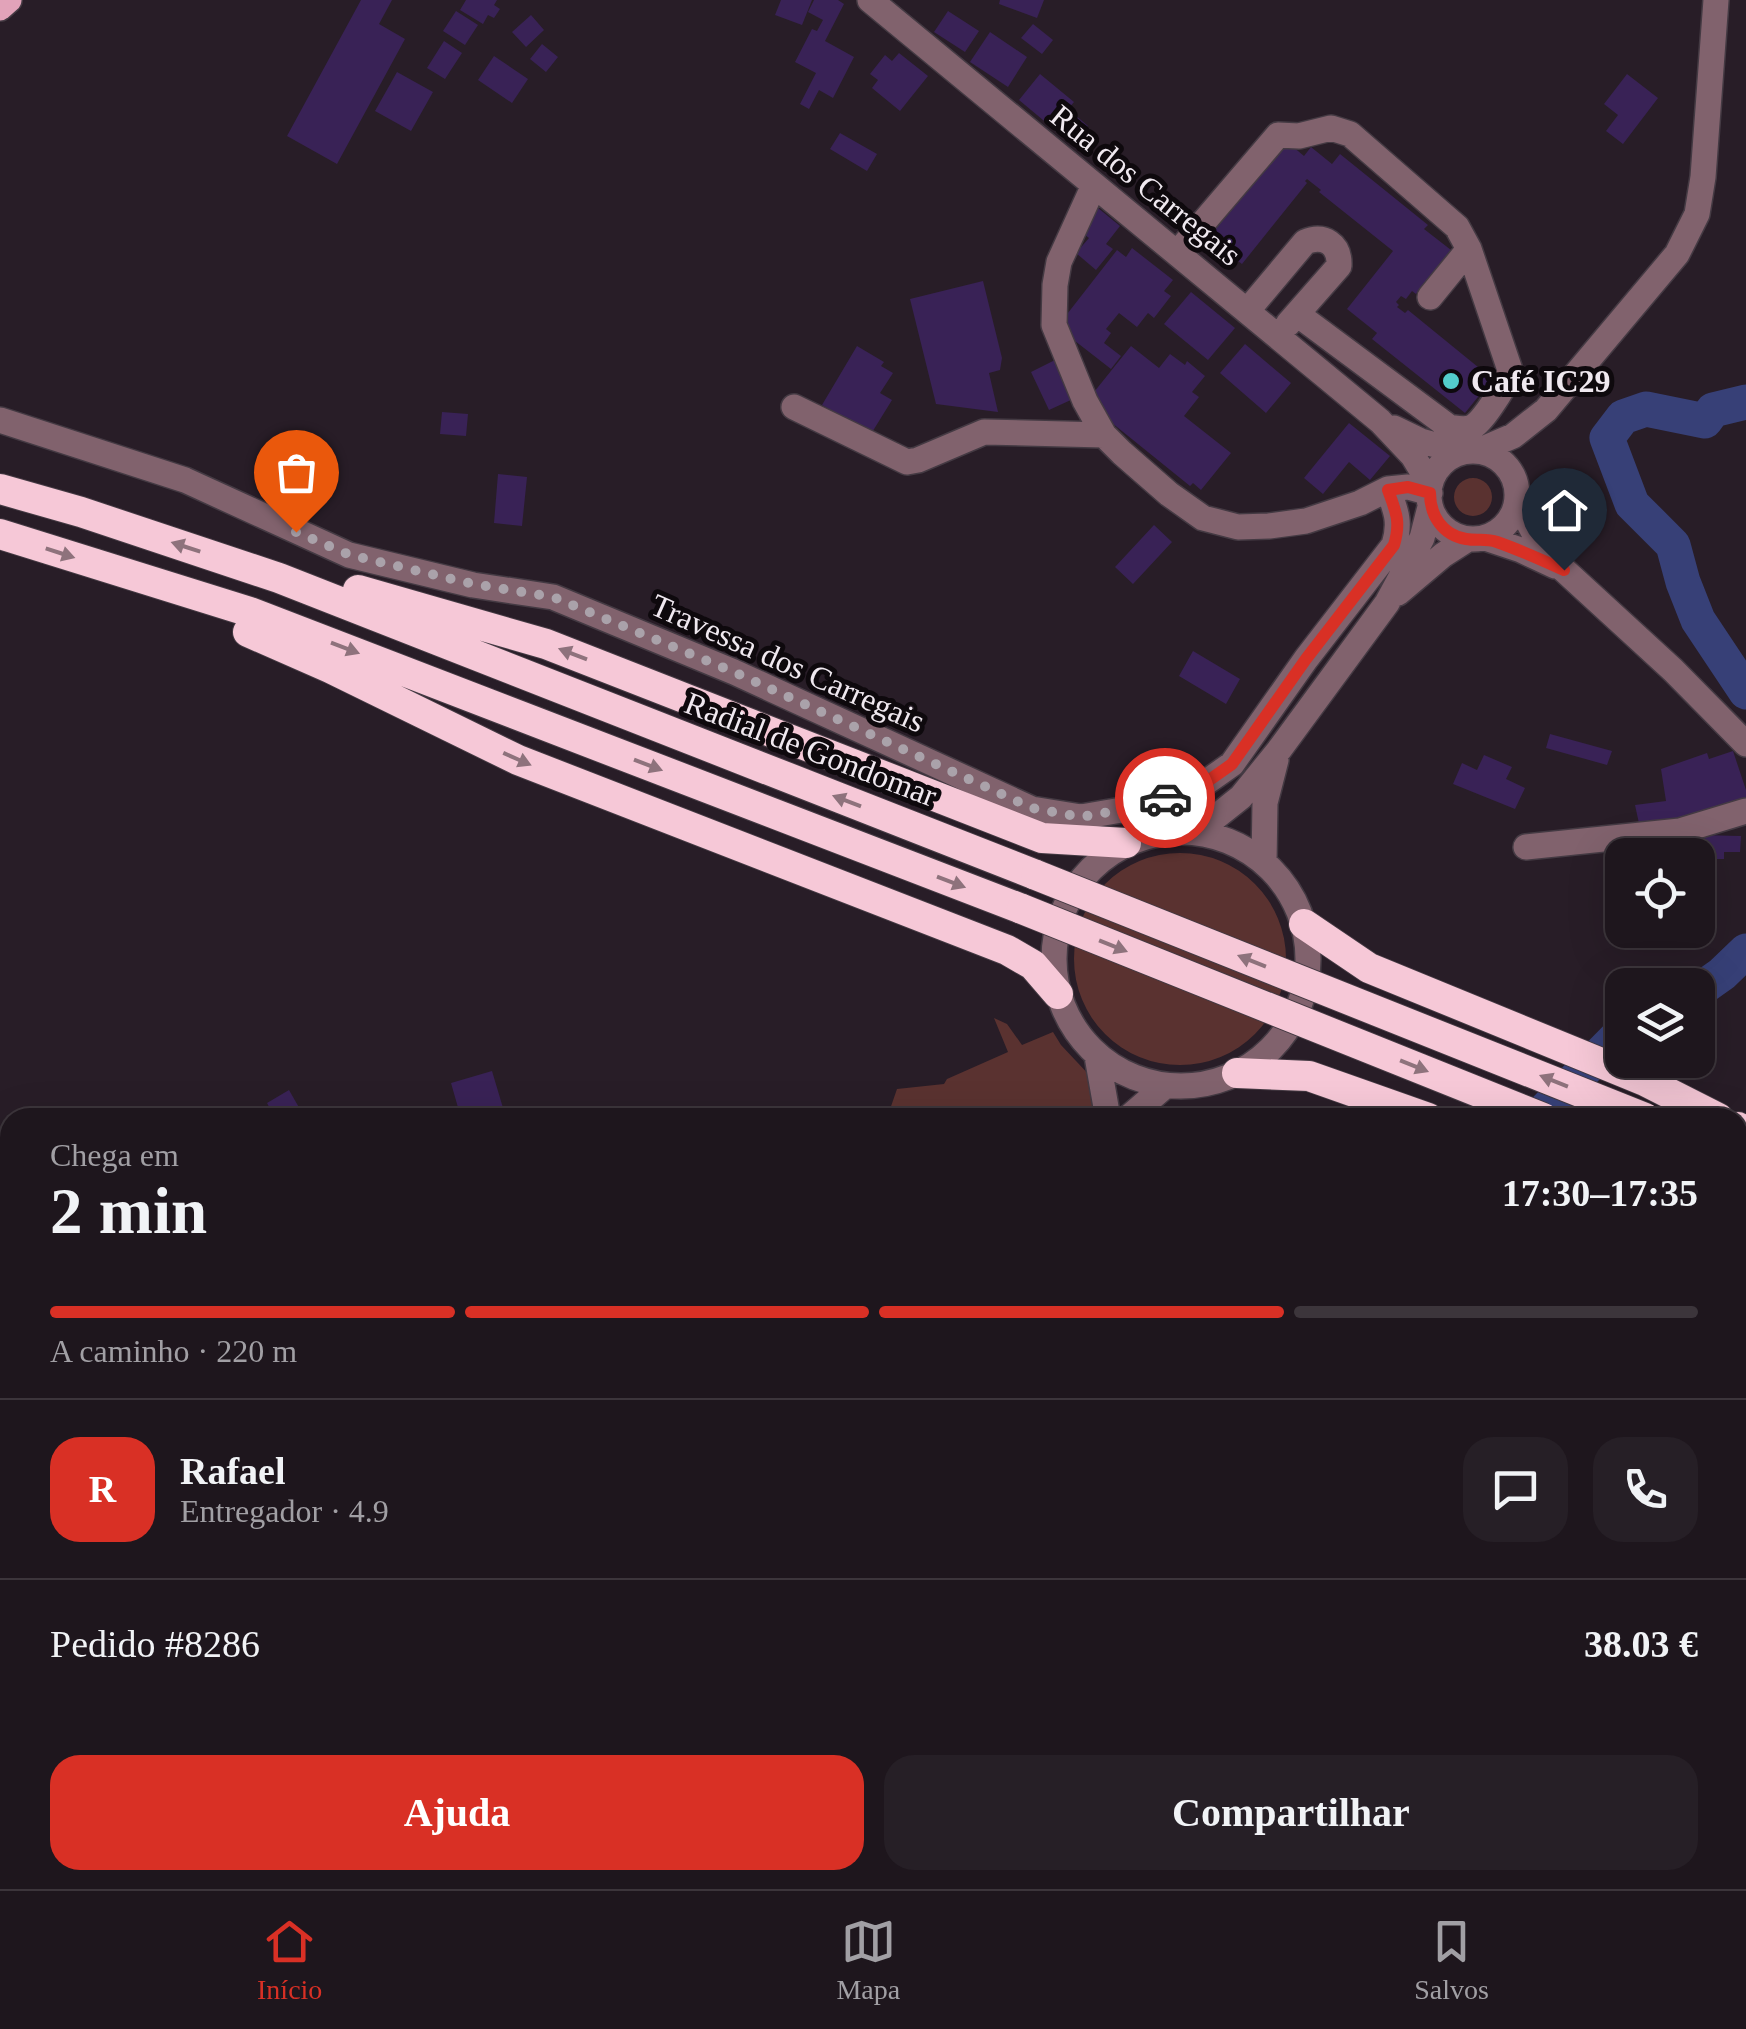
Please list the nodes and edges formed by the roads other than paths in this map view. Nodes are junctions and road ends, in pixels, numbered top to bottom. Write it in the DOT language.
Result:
graph roads {
  1 [pos="10,0"];
  2 [pos="870,0"];
  3 [pos="1716,0"];
  4 [pos="0,8"];
  5 [pos="903,12"];
  6 [pos="1094,186"];
  7 [pos="1469,249"];
  8 [pos="1178,252"];
  9 [pos="1430,298"];
  10 [pos="1248,310"];
  11 [pos="1297,314"];
  12 [pos="1279,335"];
  13 [pos="794,407"];
  14 [pos="1546,410"];
  15 [pos="0,420"];
  16 [pos="1380,421"];
  17 [pos="1104,435"];
  18 [pos="1470,452"];
  19 [pos="0,489"];
  20 [pos="1388,490"];
  21 [pos="1517,492"];
  22 [pos="1430,495"];
  23 [pos="0,534"];
  24 [pos="1476,539"];
  25 [pos="1564,570"];
  26 [pos="120,572"];
  27 [pos="279,578"];
  28 [pos="1386,603"];
  29 [pos="1746,744"];
  30 [pos="1279,750"];
  31 [pos="1746,811"];
  32 [pos="1197,832"];
  33 [pos="1126,844"];
  34 [pos="1526,847"];
  35 [pos="1264,862"];
  36 [pos="1304,924"];
  37 [pos="1058,994"];
  38 [pos="1098,1056"];
  39 [pos="1237,1074"];
  40 [pos="1165,1086"];
  41 [pos="1105,1108"];
  42 [pos="1140,1108"];
  43 [pos="1399,1108"];
  44 [pos="1518,1108"];
  45 [pos="1620,1108"];
  46 [pos="1699,1108"];
  1 -- 4 [label="main road"];
  2 -- 5 [label="street, Rua dos Carregais"];
  3 -- 14 [label="street"];
  5 -- 6 [label="street, Rua dos Carregais"];
  6 -- 8 [label="street, Rua dos Carregais"];
  6 -- 17 [label="street"];
  7 -- 8 [label="street"];
  7 -- 9 [label="street"];
  7 -- 11 [label="street"];
  8 -- 10 [label="street, Rua dos Carregais"];
  10 -- 11 [label="street"];
  10 -- 12 [label="street, Rua dos Carregais"];
  11 -- 12 [label="street"];
  12 -- 16 [label="street, Rua dos Carregais"];
  13 -- 17 [label="street"];
  14 -- 18 [label="street"];
  14 -- 21 [label="street"];
  15 -- 20 [label="street, Travessa dos Carregais"];
  16 -- 18 [label="street, Rua dos Carregais"];
  16 -- 22 [label="street, Rua dos Carregais"];
  17 -- 20 [label="street"];
  18 -- 21 [label="street"];
  18 -- 22 [label="street"];
  27 -- 19 [label="highway, Radial de Gondomar, one-way"];
  20 -- 22 [label="street"];
  21 -- 24 [label="street"];
  21 -- 25 [label="street"];
  22 -- 24 [label="street"];
  22 -- 28 [label="street"];
  23 -- 26 [label="highway, one-way"];
  24 -- 25 [label="street"];
  24 -- 28 [label="street"];
  25 -- 29 [label="street"];
  26 -- 37 [label="highway, one-way"];
  26 -- 44 [label="highway, one-way, bridge"];
  33 -- 27 [label="highway, one-way"];
  45 -- 27 [label="highway, Radial de Gondomar, one-way, bridge"];
  28 -- 30 [label="street"];
  30 -- 32 [label="street"];
  30 -- 35 [label="street"];
  31 -- 34 [label="street"];
  32 -- 33 [label="street"];
  32 -- 35 [label="street"];
  33 -- 37 [label="street"];
  35 -- 36 [label="street"];
  36 -- 39 [label="street"];
  36 -- 46 [label="highway"];
  37 -- 38 [label="street"];
  38 -- 40 [label="street"];
  38 -- 41 [label="street"];
  39 -- 40 [label="street"];
  39 -- 43 [label="highway"];
  40 -- 42 [label="street"];
}
